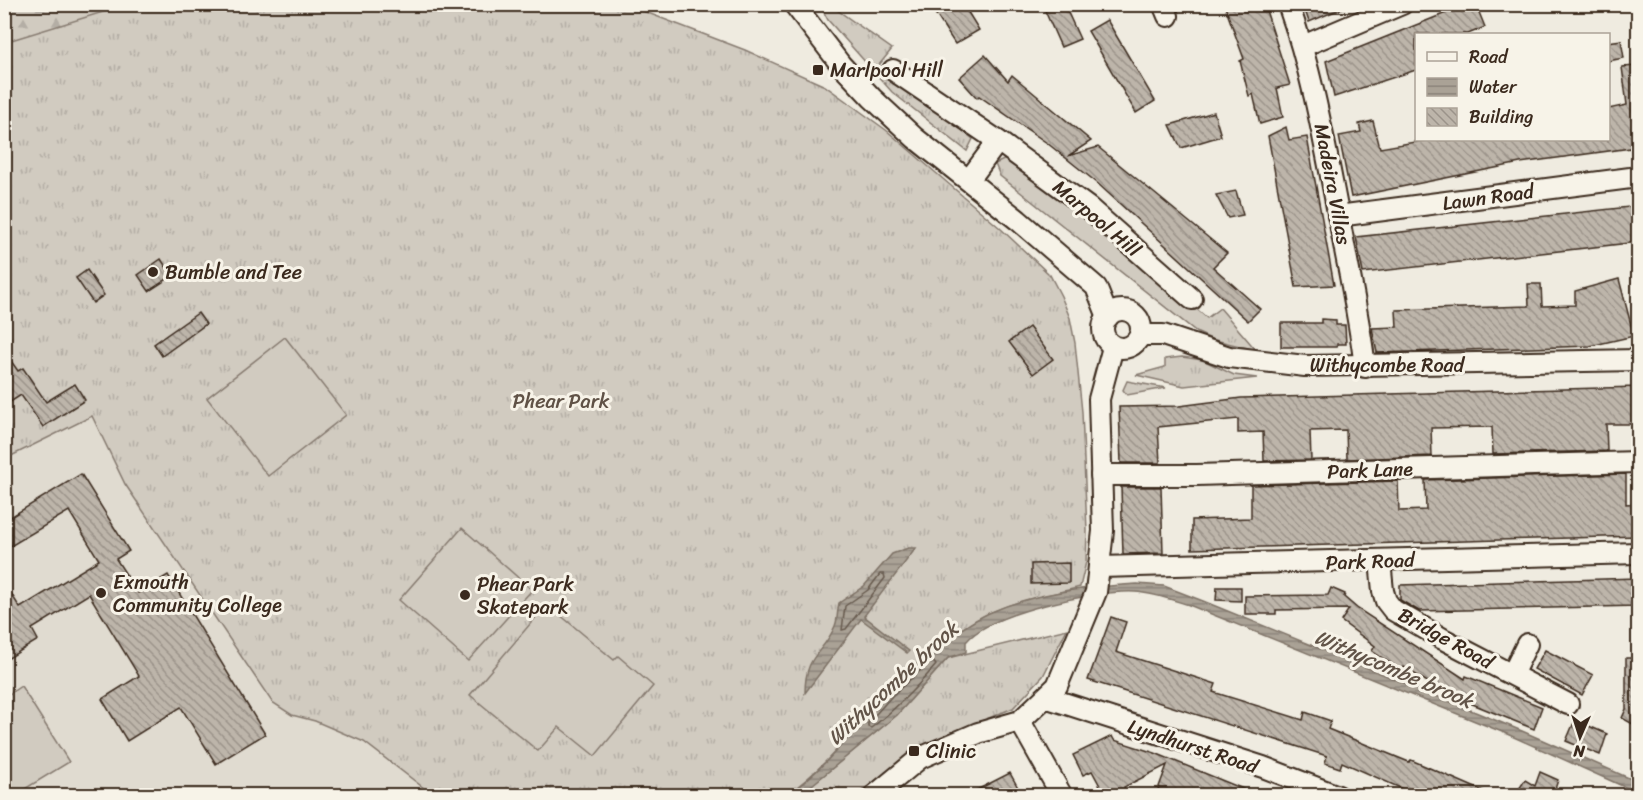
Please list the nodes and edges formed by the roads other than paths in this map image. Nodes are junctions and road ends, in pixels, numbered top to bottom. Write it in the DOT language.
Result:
graph roads {
  1 [pos="794,4"];
  2 [pos="1288,4"];
  3 [pos="1402,4"];
  4 [pos="1303,46"];
  5 [pos="892,70"];
  6 [pos="998,141"];
  7 [pos="1638,177"];
  8 [pos="969,180"];
  9 [pos="1338,216"];
  10 [pos="1192,299"];
  11 [pos="1107,317"];
  12 [pos="1140,335"];
  13 [pos="1113,347"];
  14 [pos="1638,360"];
  15 [pos="1365,367"];
  16 [pos="1638,462"];
  17 [pos="1101,475"];
  18 [pos="1638,553"];
  19 [pos="1380,561"];
  20 [pos="1100,567"];
  21 [pos="1527,644"];
  22 [pos="1513,673"];
  23 [pos="1048,698"];
  24 [pos="1568,704"];
  25 [pos="1020,721"];
  26 [pos="874,795"];
  27 [pos="1062,795"];
  28 [pos="1338,795"];
  1 -- 8 [label="street"];
  2 -- 4 [label="street, Madeira Villas"];
  3 -- 4 [label="street"];
  4 -- 9 [label="street, Madeira Villas"];
  5 -- 6 [label="street, Marpool Hill"];
  6 -- 8 [label="street"];
  6 -- 10 [label="street, Marpool Hill"];
  7 -- 9 [label="street, Lawn Road"];
  8 -- 11 [label="street"];
  9 -- 15 [label="street, Madeira Villas"];
  11 -- 12 [label="street"];
  11 -- 13 [label="street"];
  12 -- 13 [label="street"];
  12 -- 15 [label="street, Withycombe Road"];
  13 -- 17 [label="street"];
  14 -- 15 [label="street, Withycombe Road"];
  16 -- 17 [label="street, Park Lane"];
  17 -- 20 [label="street"];
  18 -- 19 [label="street, Park Road"];
  19 -- 20 [label="street, Park Road"];
  19 -- 22 [label="street, Bridge Road"];
  20 -- 23 [label="street"];
  21 -- 22 [label="street, Bridge Road"];
  22 -- 24 [label="street, Bridge Road"];
  23 -- 25 [label="street"];
  23 -- 28 [label="street, Lyndhurst Road"];
  25 -- 26 [label="street"];
  25 -- 27 [label="street"];
}
